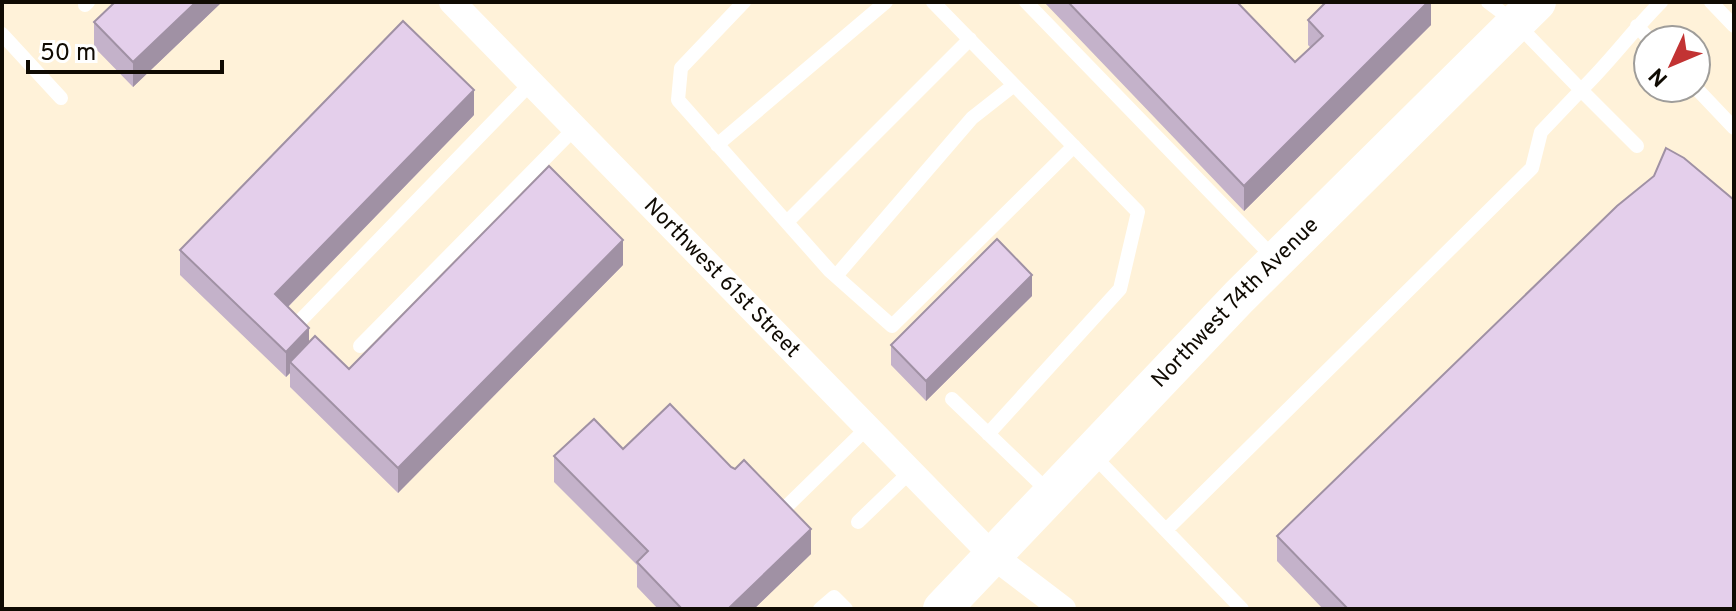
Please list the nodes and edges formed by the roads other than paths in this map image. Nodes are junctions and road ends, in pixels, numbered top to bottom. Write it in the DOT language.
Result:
graph roads {
  1 [pos="452,2"];
  2 [pos="744,2"];
  3 [pos="886,2"];
  4 [pos="933,2"];
  5 [pos="1026,2"];
  6 [pos="1661,2"];
  7 [pos="1711,2"];
  8 [pos="1513,9"];
  9 [pos="1639,24"];
  10 [pos="1734,26"];
  11 [pos="2,34"];
  12 [pos="1632,34"];
  13 [pos="970,39"];
  14 [pos="531,83"];
  15 [pos="1014,85"];
  16 [pos="1581,90"];
  17 [pos="61,98"];
  18 [pos="1711,104"];
  19 [pos="575,128"];
  20 [pos="1734,128"];
  21 [pos="717,145"];
  22 [pos="1074,146"];
  23 [pos="1637,146"];
  24 [pos="787,222"];
  25 [pos="1276,261"];
  26 [pos="836,276"];
  27 [pos="298,323"];
  28 [pos="360,346"];
  29 [pos="952,399"];
  30 [pos="868,427"];
  31 [pos="988,434"];
  32 [pos="1091,453"];
  33 [pos="911,471"];
  34 [pos="1051,494"];
  35 [pos="784,509"];
  36 [pos="858,522"];
  37 [pos="1166,530"];
  38 [pos="993,556"];
  39 [pos="820,609"];
  40 [pos="846,609"];
  41 [pos="942,609"];
  42 [pos="1063,609"];
  43 [pos="1242,609"];
  1 -- 14 [label="street, Northwest 61st Street"];
  2 -- 21 [label="lane"];
  3 -- 21 [label="lane"];
  4 -- 13 [label="lane"];
  5 -- 25 [label="lane"];
  6 -- 9 [label="lane"];
  7 -- 10 [label="lane"];
  8 -- 16 [label="lane"];
  8 -- 25 [label="street, Northwest 74th Avenue"];
  11 -- 17 [label="lane"];
  12 -- 16 [label="lane"];
  13 -- 15 [label="lane"];
  13 -- 24 [label="lane"];
  14 -- 19 [label="street, Northwest 61st Street"];
  14 -- 27 [label="lane"];
  15 -- 22 [label="lane"];
  15 -- 26 [label="lane"];
  16 -- 23 [label="lane"];
  16 -- 37 [label="lane"];
  18 -- 20 [label="lane"];
  19 -- 28 [label="lane"];
  19 -- 30 [label="street, Northwest 61st Street"];
  21 -- 24 [label="lane"];
  22 -- 26 [label="lane"];
  22 -- 31 [label="lane"];
  24 -- 26 [label="lane"];
  25 -- 32 [label="street, Northwest 74th Avenue"];
  29 -- 31 [label="lane"];
  30 -- 33 [label="street, Northwest 61st Street"];
  30 -- 35 [label="lane"];
  31 -- 34 [label="lane"];
  32 -- 34 [label="street, Northwest 74th Avenue"];
  32 -- 37 [label="lane"];
  33 -- 36 [label="lane"];
  33 -- 38 [label="street, Northwest 61st Street"];
  34 -- 38 [label="street, Northwest 74th Avenue"];
  37 -- 43 [label="lane"];
  38 -- 41 [label="street, Northwest 74th Avenue"];
  38 -- 42 [label="street, Northwest 61st Street"];
  39 -- 40 [label="lane"];
}
